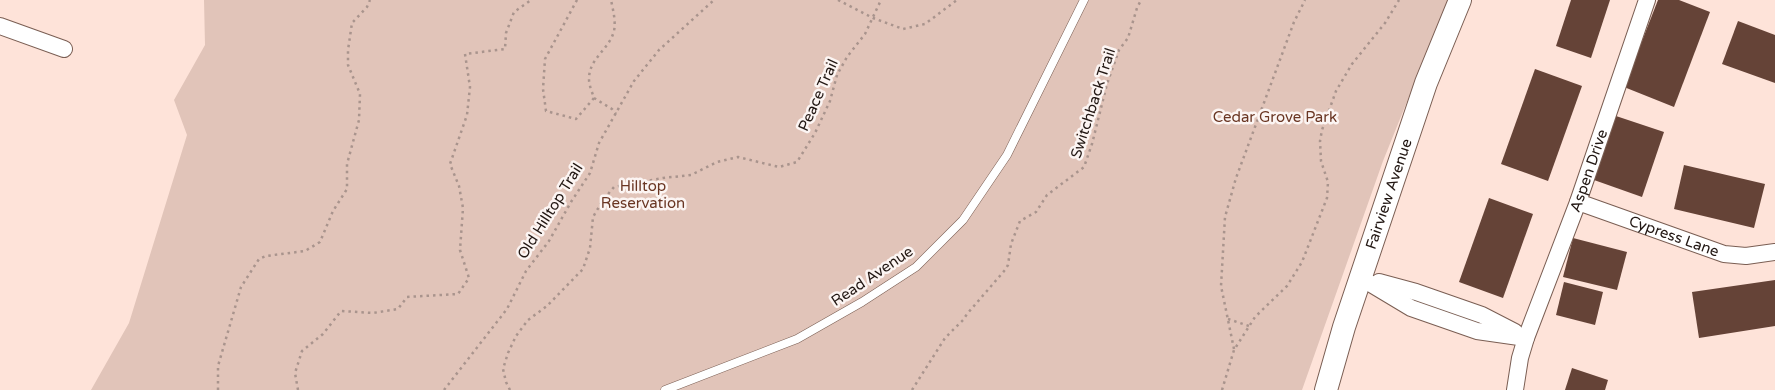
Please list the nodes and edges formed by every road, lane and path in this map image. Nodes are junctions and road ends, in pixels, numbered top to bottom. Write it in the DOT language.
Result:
graph roads {
  1 [pos="370,0"];
  2 [pos="531,0"];
  3 [pos="577,0"];
  4 [pos="611,0"];
  5 [pos="714,0"];
  6 [pos="838,0"];
  7 [pos="881,0"];
  8 [pos="957,0"];
  9 [pos="1084,0"];
  10 [pos="1141,0"];
  11 [pos="1305,0"];
  12 [pos="1399,0"];
  13 [pos="1460,0"];
  14 [pos="1647,0"];
  15 [pos="873,18"];
  16 [pos="0,26"];
  17 [pos="64,48"];
  18 [pos="594,98"];
  19 [pos="616,114"];
  20 [pos="1578,202"];
  21 [pos="1775,252"];
  22 [pos="1361,278"];
  23 [pos="1228,320"];
  24 [pos="1249,326"];
  25 [pos="1526,338"];
  26 [pos="1234,350"];
  27 [pos="218,390"];
  28 [pos="298,390"];
  29 [pos="444,390"];
  30 [pos="510,390"];
  31 [pos="666,390"];
  32 [pos="912,390"];
  33 [pos="1222,390"];
  34 [pos="1326,390"];
  35 [pos="1515,390"];
  1 -- 27 [label="path"];
  2 -- 28 [label="path"];
  3 -- 18 [label="path"];
  4 -- 18 [label="path"];
  5 -- 19 [label="path, Old Hilltop Trail"];
  6 -- 15 [label="path"];
  7 -- 15 [label="path, Peace Trail"];
  8 -- 15 [label="path"];
  9 -- 31 [label="lane, Read Avenue"];
  10 -- 32 [label="path, Switchback Trail"];
  11 -- 23 [label="path"];
  12 -- 24 [label="path"];
  13 -- 22 [label="main road, Fairview Avenue"];
  14 -- 20 [label="street, Aspen Drive"];
  15 -- 30 [label="path, Peace Trail"];
  16 -- 17 [label="street"];
  18 -- 19 [label="path"];
  19 -- 29 [label="path, Old Hilltop Trail"];
  20 -- 21 [label="street, Cypress Lane"];
  20 -- 25 [label="street, Aspen Drive"];
  22 -- 25 [label="street"];
  22 -- 34 [label="main road, Fairview Avenue"];
  23 -- 24 [label="path"];
  23 -- 26 [label="path"];
  24 -- 26 [label="path"];
  25 -- 35 [label="street, Aspen Drive"];
  26 -- 33 [label="path"];
}
